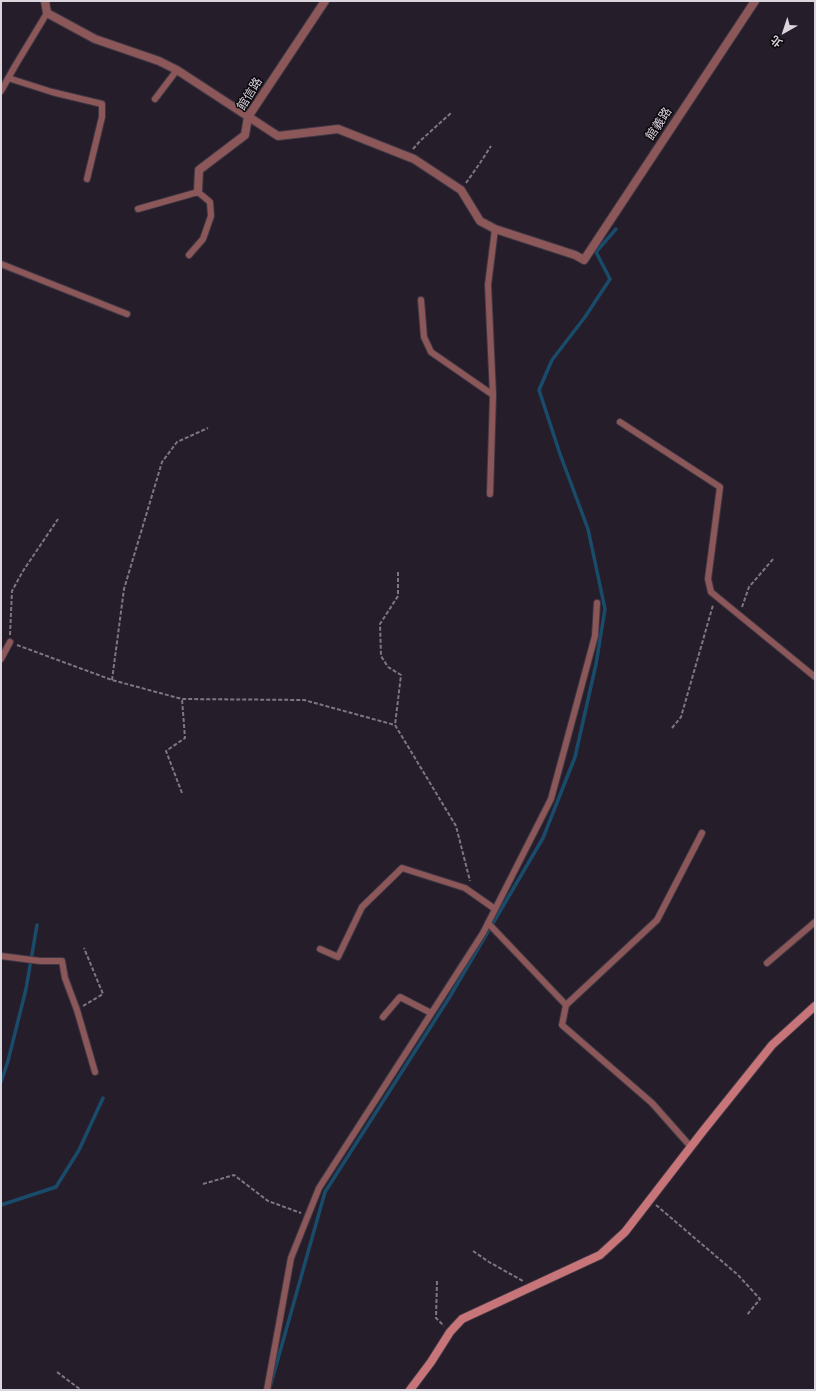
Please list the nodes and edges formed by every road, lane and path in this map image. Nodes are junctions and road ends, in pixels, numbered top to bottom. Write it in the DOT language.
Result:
graph roads {
  1 [pos="45,1"];
  2 [pos="325,1"];
  3 [pos="755,1"];
  4 [pos="47,13"];
  5 [pos="177,70"];
  6 [pos="8,78"];
  7 [pos="1,91"];
  8 [pos="155,99"];
  9 [pos="451,113"];
  10 [pos="248,117"];
  11 [pos="491,146"];
  12 [pos="407,156"];
  13 [pos="87,179"];
  14 [pos="460,190"];
  15 [pos="198,192"];
  16 [pos="138,210"];
  17 [pos="495,229"];
  18 [pos="189,255"];
  19 [pos="1,264"];
  20 [pos="421,300"];
  21 [pos="127,314"];
  22 [pos="493,395"];
  23 [pos="620,422"];
  24 [pos="208,428"];
  25 [pos="490,494"];
  26 [pos="58,519"];
  27 [pos="774,558"];
  28 [pos="398,572"];
  29 [pos="716,596"];
  30 [pos="597,603"];
  31 [pos="739,615"];
  32 [pos="10,642"];
  33 [pos="1,659"];
  34 [pos="815,677"];
  35 [pos="112,680"];
  36 [pos="182,699"];
  37 [pos="395,725"];
  38 [pos="672,728"];
  39 [pos="182,793"];
  40 [pos="702,833"];
  41 [pos="474,894"];
  42 [pos="495,909"];
  43 [pos="815,922"];
  44 [pos="488,923"];
  45 [pos="84,948"];
  46 [pos="320,949"];
  47 [pos="1,956"];
  48 [pos="767,963"];
  49 [pos="566,1005"];
  50 [pos="815,1006"];
  51 [pos="77,1010"];
  52 [pos="430,1013"];
  53 [pos="383,1017"];
  54 [pos="96,1072"];
  55 [pos="691,1147"];
  56 [pos="203,1184"];
  57 [pos="650,1200"];
  58 [pos="308,1215"];
  59 [pos="472,1251"];
  60 [pos="437,1281"];
  61 [pos="533,1286"];
  62 [pos="747,1315"];
  63 [pos="450,1332"];
  64 [pos="57,1372"];
  65 [pos="82,1390"];
  66 [pos="267,1390"];
  67 [pos="410,1390"];
  1 -- 4 [label="street"];
  2 -- 10 [label="street, 館信路"];
  3 -- 17 [label="street, 館義路"];
  4 -- 5 [label="street"];
  4 -- 6 [label="lane"];
  5 -- 8 [label="lane"];
  5 -- 10 [label="street"];
  6 -- 7 [label="lane"];
  6 -- 13 [label="lane"];
  9 -- 12 [label="path"];
  10 -- 12 [label="street"];
  10 -- 15 [label="street, 館信路"];
  11 -- 14 [label="path"];
  12 -- 14 [label="street"];
  14 -- 17 [label="street"];
  15 -- 16 [label="lane"];
  15 -- 18 [label="lane"];
  17 -- 22 [label="lane"];
  19 -- 21 [label="lane"];
  20 -- 22 [label="lane"];
  22 -- 25 [label="lane"];
  23 -- 29 [label="lane"];
  24 -- 35 [label="path"];
  26 -- 32 [label="path"];
  27 -- 31 [label="path"];
  28 -- 37 [label="path"];
  29 -- 31 [label="lane"];
  29 -- 38 [label="path"];
  30 -- 42 [label="lane"];
  31 -- 34 [label="lane"];
  32 -- 33 [label="lane"];
  32 -- 35 [label="path"];
  35 -- 36 [label="path"];
  36 -- 37 [label="path"];
  36 -- 39 [label="path"];
  37 -- 41 [label="path"];
  40 -- 49 [label="lane"];
  41 -- 42 [label="lane"];
  41 -- 46 [label="lane"];
  42 -- 44 [label="lane"];
  43 -- 48 [label="lane"];
  44 -- 49 [label="lane"];
  44 -- 52 [label="lane"];
  45 -- 51 [label="path"];
  47 -- 51 [label="lane"];
  49 -- 55 [label="lane"];
  50 -- 55 [label="street"];
  51 -- 54 [label="lane"];
  52 -- 53 [label="lane"];
  52 -- 58 [label="lane"];
  55 -- 57 [label="street"];
  56 -- 58 [label="path"];
  57 -- 61 [label="street"];
  57 -- 62 [label="path"];
  58 -- 66 [label="lane"];
  59 -- 61 [label="path"];
  60 -- 63 [label="path"];
  61 -- 63 [label="street"];
  63 -- 67 [label="street"];
  64 -- 65 [label="path"];
}
